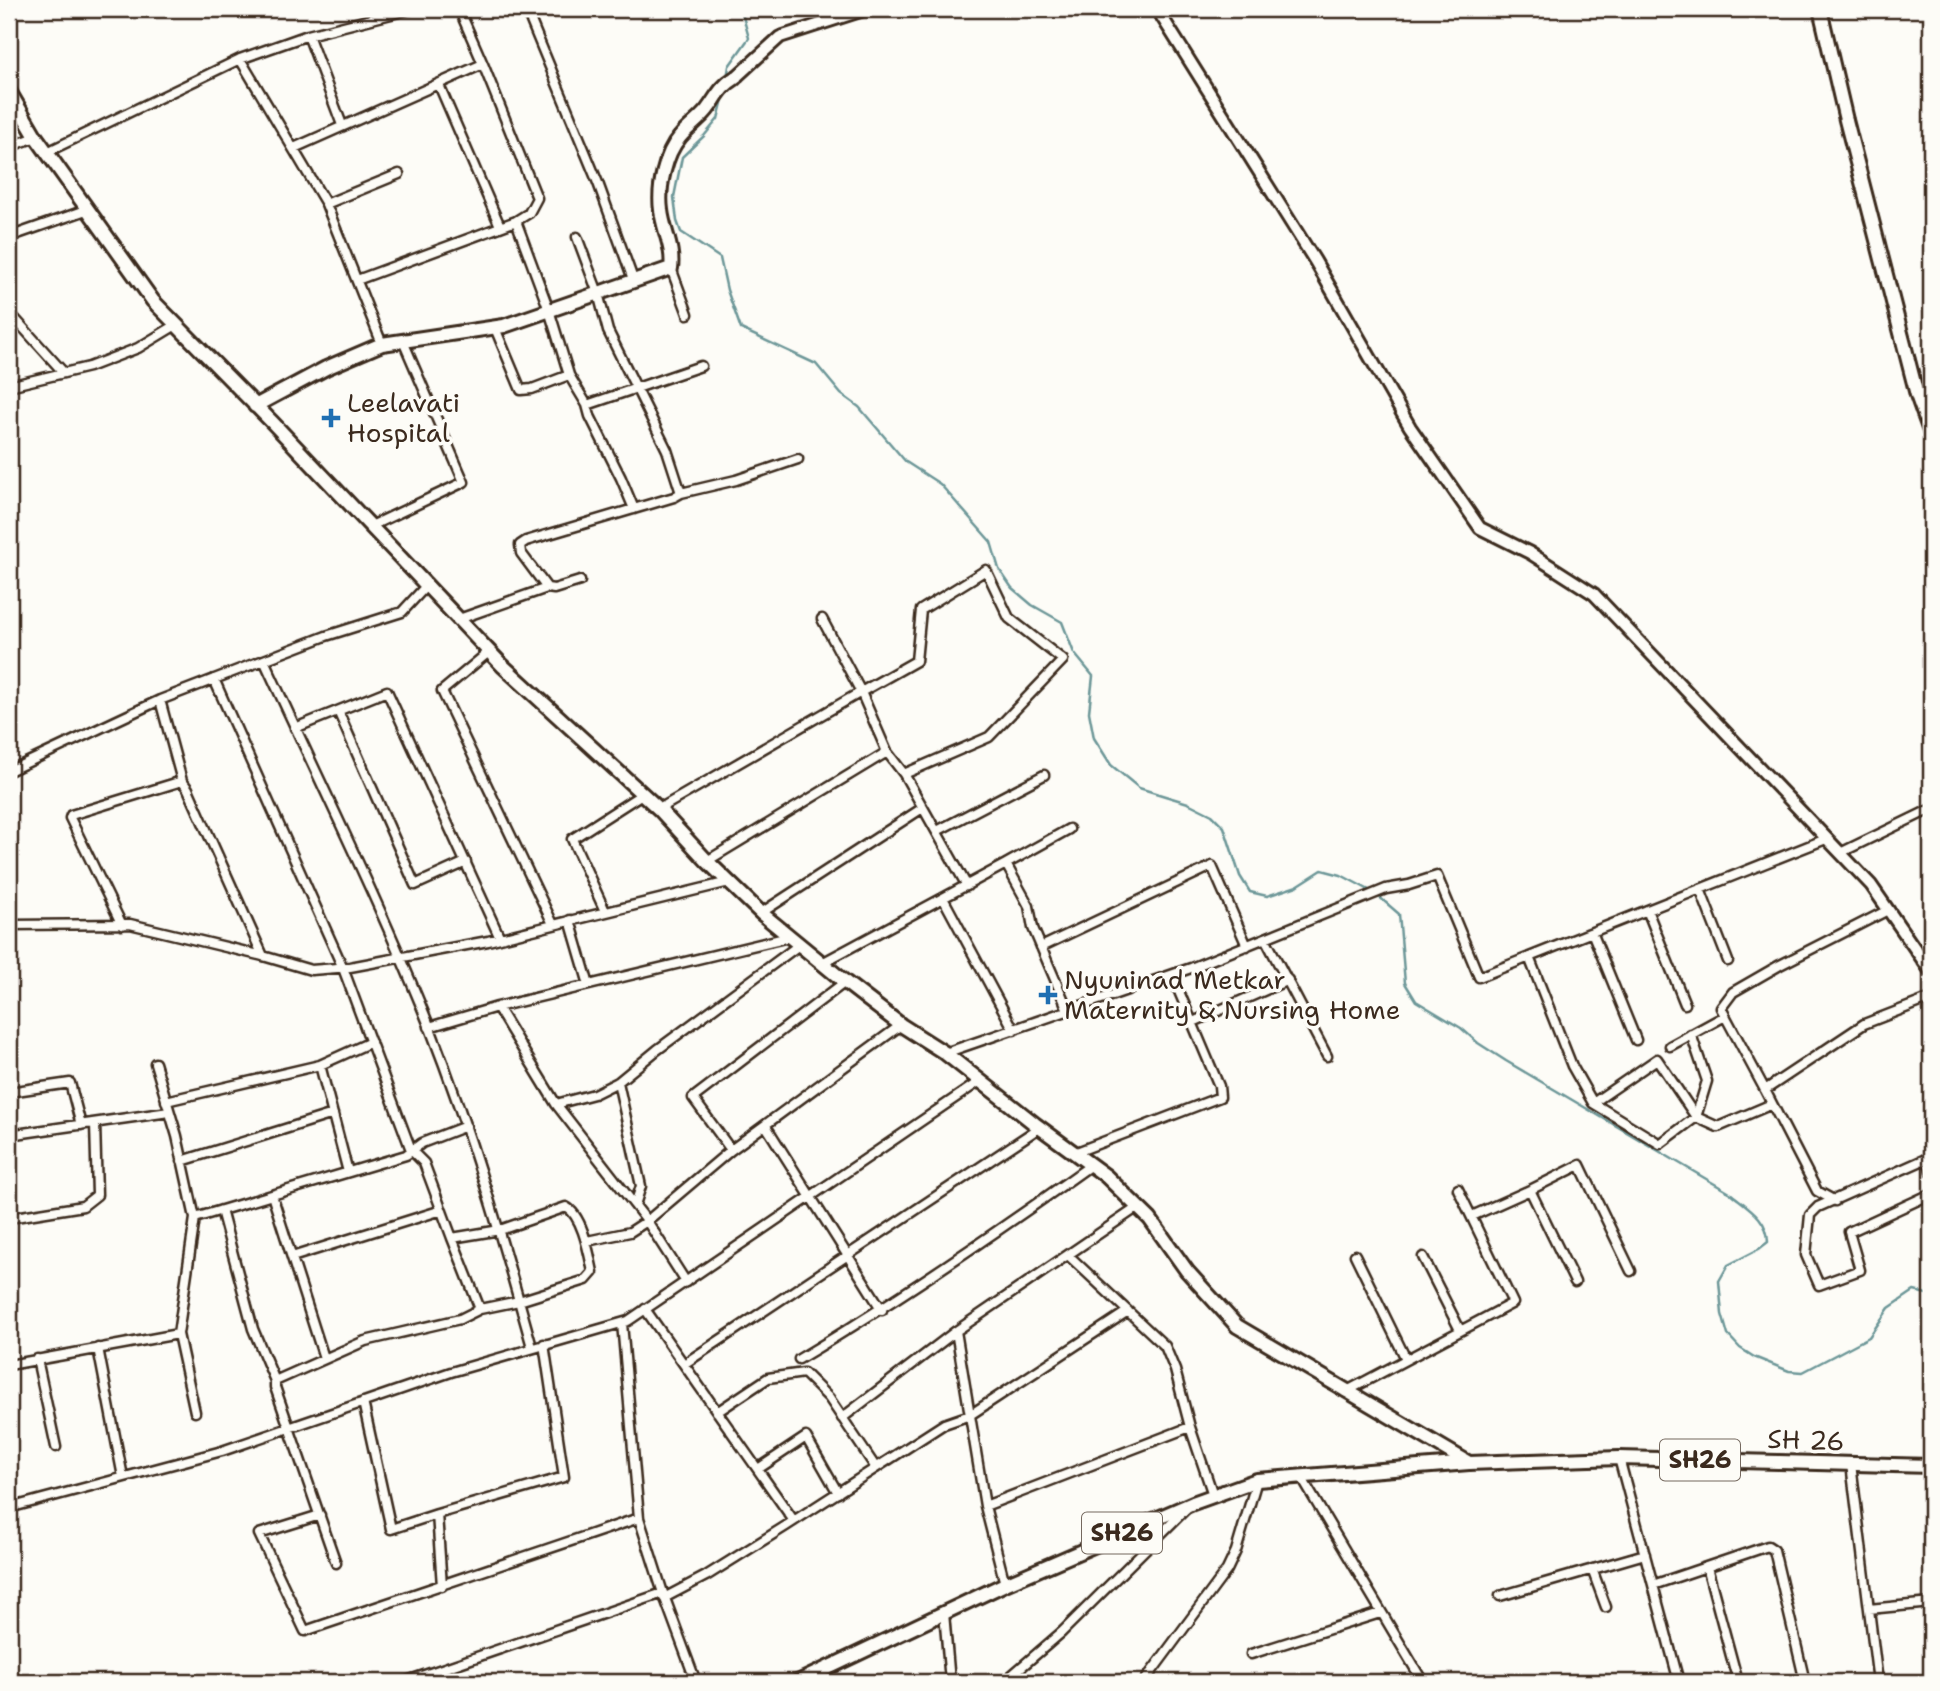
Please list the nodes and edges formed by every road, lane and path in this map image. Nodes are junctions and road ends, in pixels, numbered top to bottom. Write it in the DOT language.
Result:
graph roads {
  1 [pos="411,9"];
  2 [pos="459,9"];
  3 [pos="526,9"];
  4 [pos="867,9"];
  5 [pos="1157,9"];
  6 [pos="1820,9"];
  7 [pos="308,35"];
  8 [pos="240,59"];
  9 [pos="483,64"];
  10 [pos="735,78"];
  11 [pos="439,85"];
  12 [pos="9,91"];
  13 [pos="342,125"];
  14 [pos="36,136"];
  15 [pos="9,148"];
  16 [pos="294,148"];
  17 [pos="47,152"];
  18 [pos="399,174"];
  19 [pos="326,204"];
  20 [pos="89,209"];
  21 [pos="516,221"];
  22 [pos="500,226"];
  23 [pos="577,236"];
  24 [pos="9,237"];
  25 [pos="671,268"];
  26 [pos="356,280"];
  27 [pos="634,281"];
  28 [pos="598,293"];
  29 [pos="549,310"];
  30 [pos="9,312"];
  31 [pos="688,314"];
  32 [pos="176,325"];
  33 [pos="495,328"];
  34 [pos="403,341"];
  35 [pos="382,344"];
  36 [pos="701,366"];
  37 [pos="64,373"];
  38 [pos="569,375"];
  39 [pos="9,386"];
  40 [pos="637,387"];
  41 [pos="587,405"];
  42 [pos="255,406"];
  43 [pos="1931,434"];
  44 [pos="798,459"];
  45 [pos="681,493"];
  46 [pos="634,509"];
  47 [pos="371,526"];
  48 [pos="580,581"];
  49 [pos="427,585"];
  50 [pos="547,588"];
  51 [pos="822,618"];
  52 [pos="459,619"];
  53 [pos="489,652"];
  54 [pos="264,660"];
  55 [pos="214,679"];
  56 [pos="861,692"];
  57 [pos="160,700"];
  58 [pos="338,711"];
  59 [pos="295,728"];
  60 [pos="887,752"];
  61 [pos="9,771"];
  62 [pos="904,774"];
  63 [pos="1044,775"];
  64 [pos="183,782"];
  65 [pos="642,794"];
  66 [pos="1931,808"];
  67 [pos="659,809"];
  68 [pos="922,809"];
  69 [pos="1069,830"];
  70 [pos="937,831"];
  71 [pos="1826,839"];
  72 [pos="1840,853"];
  73 [pos="707,861"];
  74 [pos="466,862"];
  75 [pos="1006,864"];
  76 [pos="729,882"];
  77 [pos="967,886"];
  78 [pos="1700,889"];
  79 [pos="943,898"];
  80 [pos="1647,910"];
  81 [pos="1888,910"];
  82 [pos="605,911"];
  83 [pos="761,913"];
  84 [pos="570,920"];
  85 [pos="553,924"];
  86 [pos="9,925"];
  87 [pos="121,925"];
  88 [pos="1592,932"];
  89 [pos="500,938"];
  90 [pos="1265,938"];
  91 [pos="794,941"];
  92 [pos="1247,946"];
  93 [pos="1041,947"];
  94 [pos="263,956"];
  95 [pos="1529,957"];
  96 [pos="400,958"];
  97 [pos="1728,961"];
  98 [pos="822,963"];
  99 [pos="343,968"];
  100 [pos="1931,972"];
  101 [pos="1172,975"];
  102 [pos="1288,980"];
  103 [pos="845,982"];
  104 [pos="589,985"];
  105 [pos="1931,998"];
  106 [pos="1685,1004"];
  107 [pos="497,1007"];
  108 [pos="1068,1010"];
  109 [pos="1725,1016"];
  110 [pos="1193,1022"];
  111 [pos="901,1025"];
  112 [pos="429,1027"];
  113 [pos="1014,1030"];
  114 [pos="1691,1034"];
  115 [pos="1636,1040"];
  116 [pos="371,1042"];
  117 [pos="1670,1046"];
  118 [pos="945,1053"];
  119 [pos="1327,1056"];
  120 [pos="155,1063"];
  121 [pos="320,1065"];
  122 [pos="981,1081"];
  123 [pos="618,1082"];
  124 [pos="1765,1090"];
  125 [pos="9,1092"];
  126 [pos="166,1101"];
  127 [pos="1593,1103"];
  128 [pos="556,1104"];
  129 [pos="1772,1104"];
  130 [pos="169,1112"];
  131 [pos="332,1114"];
  132 [pos="1696,1116"];
  133 [pos="95,1123"];
  134 [pos="81,1125"];
  135 [pos="466,1126"];
  136 [pos="766,1126"];
  137 [pos="1040,1128"];
  138 [pos="9,1135"];
  139 [pos="1931,1142"];
  140 [pos="411,1150"];
  141 [pos="731,1150"];
  142 [pos="1074,1153"];
  143 [pos="1928,1158"];
  144 [pos="182,1161"];
  145 [pos="1091,1165"];
  146 [pos="348,1172"];
  147 [pos="1931,1172"];
  148 [pos="1458,1189"];
  149 [pos="1530,1190"];
  150 [pos="1931,1194"];
  151 [pos="272,1195"];
  152 [pos="811,1197"];
  153 [pos="1835,1200"];
  154 [pos="635,1205"];
  155 [pos="1138,1207"];
  156 [pos="221,1210"];
  157 [pos="442,1210"];
  158 [pos="1472,1216"];
  159 [pos="9,1218"];
  160 [pos="195,1218"];
  161 [pos="647,1221"];
  162 [pos="500,1230"];
  163 [pos="452,1238"];
  164 [pos="587,1241"];
  165 [pos="848,1255"];
  166 [pos="1068,1255"];
  167 [pos="1355,1255"];
  168 [pos="292,1257"];
  169 [pos="1423,1257"];
  170 [pos="1632,1270"];
  171 [pos="686,1282"];
  172 [pos="1575,1282"];
  173 [pos="519,1301"];
  174 [pos="481,1309"];
  175 [pos="645,1309"];
  176 [pos="881,1310"];
  177 [pos="1128,1311"];
  178 [pos="622,1323"];
  179 [pos="1460,1330"];
  180 [pos="956,1331"];
  181 [pos="178,1334"];
  182 [pos="544,1344"];
  183 [pos="532,1347"];
  184 [pos="98,1348"];
  185 [pos="324,1358"];
  186 [pos="37,1359"];
  187 [pos="799,1359"];
  188 [pos="1406,1359"];
  189 [pos="684,1364"];
  190 [pos="9,1365"];
  191 [pos="275,1381"];
  192 [pos="1345,1391"];
  193 [pos="363,1402"];
  194 [pos="195,1412"];
  195 [pos="717,1412"];
  196 [pos="970,1415"];
  197 [pos="842,1418"];
  198 [pos="290,1427"];
  199 [pos="1190,1427"];
  200 [pos="56,1447"];
  201 [pos="1619,1458"];
  202 [pos="1469,1463"];
  203 [pos="1851,1464"];
  204 [pos="1931,1466"];
  205 [pos="876,1468"];
  206 [pos="758,1469"];
  207 [pos="1300,1475"];
  208 [pos="122,1477"];
  209 [pos="1257,1480"];
  210 [pos="838,1493"];
  211 [pos="1213,1495"];
  212 [pos="1193,1503"];
  213 [pos="985,1506"];
  214 [pos="9,1508"];
  215 [pos="436,1514"];
  216 [pos="320,1515"];
  217 [pos="639,1517"];
  218 [pos="794,1521"];
  219 [pos="1645,1554"];
  220 [pos="336,1563"];
  221 [pos="1707,1567"];
  222 [pos="1591,1569"];
  223 [pos="1004,1584"];
  224 [pos="1653,1585"];
  225 [pos="442,1586"];
  226 [pos="664,1596"];
  227 [pos="1500,1596"];
  228 [pos="1931,1603"];
  229 [pos="1606,1607"];
  230 [pos="1869,1609"];
  231 [pos="944,1613"];
  232 [pos="1380,1613"];
  233 [pos="1251,1654"];
  234 [pos="404,1682"];
  235 [pos="696,1682"];
  236 [pos="798,1682"];
  237 [pos="950,1682"];
  238 [pos="1004,1682"];
  239 [pos="1144,1682"];
  240 [pos="1423,1682"];
  241 [pos="1679,1682"];
  242 [pos="1738,1682"];
  243 [pos="1805,1682"];
  244 [pos="1878,1682"];
  1 -- 7 [label="street"];
  2 -- 9 [label="street"];
  3 -- 27 [label="street"];
  4 -- 10 [label="street"];
  5 -- 71 [label="street"];
  6 -- 43 [label="main road"];
  7 -- 8 [label="street"];
  7 -- 13 [label="street"];
  8 -- 16 [label="street"];
  8 -- 17 [label="street"];
  9 -- 11 [label="street"];
  9 -- 21 [label="street"];
  10 -- 25 [label="main road"];
  11 -- 13 [label="street"];
  11 -- 22 [label="street"];
  12 -- 14 [label="main road"];
  13 -- 16 [label="street"];
  14 -- 15 [label="street"];
  14 -- 17 [label="main road"];
  16 -- 19 [label="street"];
  17 -- 20 [label="main road"];
  18 -- 19 [label="street"];
  19 -- 26 [label="street"];
  20 -- 24 [label="street"];
  20 -- 32 [label="main road"];
  21 -- 22 [label="street"];
  21 -- 29 [label="street"];
  22 -- 26 [label="street"];
  23 -- 28 [label="street"];
  25 -- 27 [label="main road"];
  25 -- 31 [label="street"];
  26 -- 35 [label="street"];
  27 -- 28 [label="main road"];
  28 -- 29 [label="main road"];
  28 -- 40 [label="street"];
  29 -- 33 [label="main road"];
  29 -- 38 [label="street"];
  30 -- 37 [label="street"];
  32 -- 37 [label="street"];
  32 -- 42 [label="main road"];
  33 -- 34 [label="main road"];
  33 -- 38 [label="street"];
  34 -- 35 [label="main road"];
  34 -- 47 [label="street"];
  35 -- 42 [label="main road"];
  36 -- 40 [label="street"];
  37 -- 39 [label="street"];
  38 -- 41 [label="street"];
  40 -- 41 [label="street"];
  40 -- 45 [label="street"];
  41 -- 46 [label="street"];
  42 -- 47 [label="main road"];
  44 -- 45 [label="street"];
  45 -- 46 [label="street"];
  46 -- 50 [label="street"];
  47 -- 49 [label="main road"];
  48 -- 50 [label="street"];
  49 -- 52 [label="main road"];
  49 -- 54 [label="street"];
  50 -- 52 [label="street"];
  51 -- 56 [label="street"];
  52 -- 53 [label="main road"];
  53 -- 65 [label="main road"];
  53 -- 85 [label="street"];
  54 -- 55 [label="street"];
  54 -- 59 [label="street"];
  55 -- 57 [label="street"];
  55 -- 99 [label="street"];
  56 -- 60 [label="street"];
  56 -- 62 [label="street"];
  56 -- 67 [label="street"];
  57 -- 61 [label="street"];
  57 -- 64 [label="street"];
  58 -- 59 [label="street"];
  58 -- 74 [label="street"];
  58 -- 74 [label="street"];
  59 -- 96 [label="street"];
  60 -- 62 [label="street"];
  60 -- 73 [label="street"];
  62 -- 68 [label="street"];
  63 -- 70 [label="street"];
  64 -- 87 [label="street"];
  64 -- 94 [label="street"];
  65 -- 67 [label="main road"];
  65 -- 82 [label="street"];
  66 -- 72 [label="street"];
  67 -- 73 [label="main road"];
  68 -- 70 [label="street"];
  68 -- 83 [label="street"];
  69 -- 75 [label="street"];
  70 -- 77 [label="street"];
  71 -- 72 [label="street"];
  71 -- 78 [label="street"];
  72 -- 81 [label="street"];
  73 -- 76 [label="main road"];
  74 -- 89 [label="street"];
  75 -- 77 [label="street"];
  75 -- 93 [label="street"];
  76 -- 82 [label="street"];
  76 -- 83 [label="main road"];
  77 -- 79 [label="street"];
  78 -- 80 [label="street"];
  78 -- 97 [label="street"];
  79 -- 98 [label="street"];
  79 -- 113 [label="street"];
  80 -- 88 [label="street"];
  80 -- 106 [label="street"];
  81 -- 100 [label="street"];
  81 -- 109 [label="street"];
  82 -- 84 [label="street"];
  83 -- 91 [label="main road"];
  84 -- 85 [label="street"];
  84 -- 104 [label="street"];
  85 -- 89 [label="street"];
  86 -- 87 [label="street"];
  87 -- 94 [label="street"];
  88 -- 95 [label="street"];
  88 -- 115 [label="street"];
  89 -- 96 [label="street"];
  90 -- 92 [label="street"];
  90 -- 95 [label="street"];
  90 -- 102 [label="street"];
  91 -- 98 [label="main road"];
  91 -- 104 [label="street"];
  91 -- 123 [label="street"];
  92 -- 93 [label="street"];
  92 -- 101 [label="street"];
  93 -- 108 [label="street"];
  94 -- 99 [label="street"];
  95 -- 127 [label="street"];
  96 -- 99 [label="street"];
  96 -- 112 [label="street"];
  98 -- 103 [label="main road"];
  99 -- 116 [label="street"];
  101 -- 108 [label="street"];
  101 -- 110 [label="street"];
  102 -- 110 [label="street"];
  102 -- 119 [label="street"];
  103 -- 111 [label="main road"];
  103 -- 141 [label="street"];
  104 -- 107 [label="street"];
  105 -- 124 [label="street"];
  107 -- 112 [label="street"];
  107 -- 128 [label="street"];
  108 -- 113 [label="street"];
  109 -- 114 [label="street"];
  109 -- 124 [label="street"];
  110 -- 142 [label="street"];
  111 -- 118 [label="main road"];
  111 -- 136 [label="street"];
  112 -- 135 [label="street"];
  113 -- 118 [label="street"];
  114 -- 117 [label="street"];
  114 -- 132 [label="street"];
  116 -- 121 [label="street"];
  116 -- 140 [label="street"];
  118 -- 122 [label="main road"];
  120 -- 126 [label="street"];
  121 -- 126 [label="street"];
  121 -- 131 [label="street"];
  122 -- 137 [label="main road"];
  122 -- 152 [label="street"];
  123 -- 128 [label="street"];
  123 -- 154 [label="street"];
  124 -- 129 [label="street"];
  125 -- 134 [label="street"];
  126 -- 130 [label="street"];
  127 -- 132 [label="street"];
  127 -- 132 [label="street"];
  128 -- 154 [label="street"];
  129 -- 132 [label="street"];
  129 -- 153 [label="street"];
  130 -- 133 [label="street"];
  130 -- 144 [label="street"];
  131 -- 144 [label="street"];
  131 -- 146 [label="street"];
  133 -- 134 [label="street"];
  133 -- 159 [label="street"];
  134 -- 138 [label="street"];
  135 -- 140 [label="street"];
  135 -- 162 [label="street"];
  136 -- 141 [label="street"];
  136 -- 152 [label="street"];
  137 -- 142 [label="main road"];
  137 -- 165 [label="street"];
  139 -- 143 [label="street"];
  140 -- 146 [label="street"];
  140 -- 157 [label="street"];
  141 -- 161 [label="street"];
  142 -- 145 [label="main road"];
  143 -- 147 [label="street"];
  143 -- 153 [label="street"];
  144 -- 160 [label="street"];
  145 -- 155 [label="main road"];
  145 -- 176 [label="street"];
  146 -- 151 [label="street"];
  148 -- 158 [label="street"];
  149 -- 158 [label="street"];
  149 -- 170 [label="street"];
  149 -- 172 [label="street"];
  150 -- 153 [label="street"];
  151 -- 156 [label="street"];
  151 -- 168 [label="street"];
  152 -- 165 [label="street"];
  152 -- 171 [label="street"];
  154 -- 161 [label="street"];
  155 -- 166 [label="street"];
  155 -- 192 [label="main road"];
  156 -- 160 [label="street"];
  156 -- 191 [label="street"];
  157 -- 163 [label="street"];
  157 -- 168 [label="street"];
  158 -- 179 [label="street"];
  160 -- 181 [label="street"];
  161 -- 164 [label="street"];
  161 -- 171 [label="street"];
  162 -- 163 [label="street"];
  162 -- 164 [label="street"];
  162 -- 173 [label="street"];
  163 -- 174 [label="street"];
  164 -- 173 [label="street"];
  165 -- 176 [label="street"];
  165 -- 189 [label="street"];
  166 -- 177 [label="street"];
  166 -- 180 [label="street"];
  167 -- 188 [label="street"];
  168 -- 185 [label="street"];
  169 -- 179 [label="street"];
  171 -- 175 [label="street"];
  173 -- 174 [label="street"];
  173 -- 183 [label="street"];
  174 -- 185 [label="street"];
  175 -- 178 [label="street"];
  175 -- 189 [label="street"];
  176 -- 187 [label="street"];
  177 -- 196 [label="street"];
  177 -- 199 [label="street"];
  178 -- 182 [label="street"];
  178 -- 217 [label="street"];
  179 -- 188 [label="street"];
  180 -- 196 [label="street"];
  180 -- 197 [label="street"];
  181 -- 184 [label="street"];
  181 -- 194 [label="street"];
  182 -- 183 [label="street"];
  182 -- 215 [label="street"];
  183 -- 193 [label="street"];
  184 -- 186 [label="street"];
  184 -- 208 [label="street"];
  185 -- 191 [label="street"];
  186 -- 190 [label="street"];
  186 -- 200 [label="street"];
  188 -- 192 [label="street"];
  189 -- 195 [label="street"];
  191 -- 198 [label="street"];
  192 -- 202 [label="main road"];
  193 -- 198 [label="street"];
  193 -- 215 [label="street"];
  195 -- 197 [label="street"];
  195 -- 206 [label="street"];
  196 -- 205 [label="street"];
  196 -- 213 [label="street"];
  197 -- 205 [label="street"];
  198 -- 208 [label="street"];
  198 -- 216 [label="street"];
  199 -- 211 [label="street"];
  199 -- 213 [label="street"];
  201 -- 202 [label="main road, SH 26 / SH26"];
  201 -- 203 [label="main road, SH 26 / SH26"];
  201 -- 219 [label="street"];
  202 -- 207 [label="main road, SH26"];
  203 -- 204 [label="main road, SH 26 / SH26"];
  203 -- 230 [label="street"];
  205 -- 210 [label="street"];
  206 -- 210 [label="street"];
  206 -- 218 [label="street"];
  207 -- 209 [label="main road, SH26"];
  207 -- 232 [label="street"];
  208 -- 214 [label="street"];
  209 -- 211 [label="main road, SH26"];
  209 -- 239 [label="street"];
  210 -- 218 [label="street"];
  211 -- 212 [label="main road, SH26"];
  212 -- 223 [label="main road, SH26"];
  212 -- 238 [label="street"];
  213 -- 223 [label="street"];
  215 -- 225 [label="street"];
  216 -- 220 [label="street"];
  216 -- 225 [label="street"];
  217 -- 225 [label="street"];
  217 -- 226 [label="street"];
  218 -- 226 [label="street"];
  219 -- 222 [label="street"];
  219 -- 224 [label="street"];
  221 -- 224 [label="street"];
  221 -- 242 [label="street"];
  221 -- 243 [label="street"];
  222 -- 227 [label="street"];
  222 -- 229 [label="street"];
  223 -- 231 [label="main road, SH26"];
  224 -- 241 [label="street"];
  226 -- 234 [label="street"];
  226 -- 235 [label="street"];
  228 -- 230 [label="street"];
  230 -- 244 [label="street"];
  231 -- 236 [label="main road, SH26"];
  231 -- 237 [label="street"];
  232 -- 233 [label="street"];
  232 -- 240 [label="street"];
}
